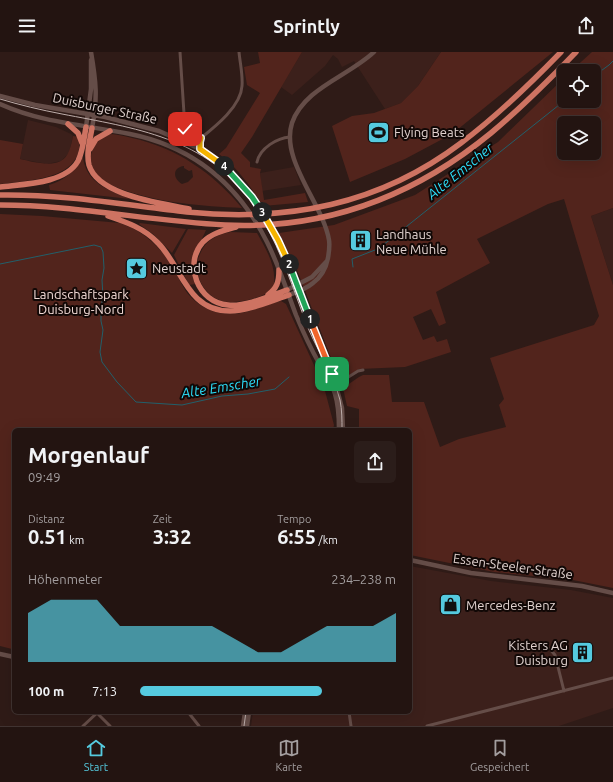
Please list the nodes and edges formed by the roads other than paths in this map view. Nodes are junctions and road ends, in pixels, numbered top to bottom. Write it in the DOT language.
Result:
graph roads {
  1 [pos="180,52"];
  2 [pos="238,52"];
  3 [pos="374,52"];
  4 [pos="561,52"];
  5 [pos="576,52"];
  6 [pos="91,53"];
  7 [pos="0,96"];
  8 [pos="0,104"];
  9 [pos="88,114"];
  10 [pos="95,115"];
  11 [pos="68,124"];
  12 [pos="86,127"];
  13 [pos="92,128"];
  14 [pos="185,129"];
  15 [pos="110,131"];
  16 [pos="175,137"];
  17 [pos="290,137"];
  18 [pos="201,138"];
  19 [pos="83,146"];
  20 [pos="200,149"];
  21 [pos="88,153"];
  22 [pos="257,162"];
  23 [pos="0,187"];
  24 [pos="0,195"];
  25 [pos="0,205"];
  26 [pos="189,210"];
  27 [pos="94,211"];
  28 [pos="242,225"];
  29 [pos="279,270"];
  30 [pos="299,288"];
  31 [pos="288,293"];
  32 [pos="266,297"];
  33 [pos="363,370"];
  34 [pos="334,386"];
  35 [pos="339,428"];
  36 [pos="343,428"];
  37 [pos="412,560"];
  38 [pos="613,593"];
  39 [pos="549,648"];
  40 [pos="0,654"];
  41 [pos="12,657"];
  42 [pos="613,678"];
  43 [pos="564,691"];
  44 [pos="95,714"];
  45 [pos="97,714"];
  46 [pos="190,714"];
  47 [pos="245,714"];
  48 [pos="249,714"];
  49 [pos="349,714"];
  50 [pos="83,726"];
  51 [pos="110,726"];
  52 [pos="199,726"];
  53 [pos="243,726"];
  54 [pos="247,726"];
  55 [pos="351,726"];
  56 [pos="427,726"];
  1 -- 14 [label="street"];
  2 -- 18 [label="street"];
  3 -- 17 [label="main road"];
  4 -- 26 [label="highway"];
  5 -- 28 [label="highway"];
  6 -- 9 [label="main road"];
  6 -- 10 [label="main road"];
  7 -- 9 [label="main road, Duisburger Straße"];
  8 -- 11 [label="main road, Duisburger Straße"];
  9 -- 10 [label="main road, Duisburger Straße"];
  9 -- 12 [label="main road"];
  10 -- 13 [label="main road"];
  10 -- 16 [label="main road, Duisburger Straße"];
  11 -- 12 [label="main road, Duisburger Straße"];
  11 -- 19 [label="highway"];
  12 -- 13 [label="main road, Duisburger Straße"];
  12 -- 19 [label="highway"];
  13 -- 15 [label="main road, Duisburger Straße"];
  13 -- 21 [label="highway"];
  14 -- 16 [label="street"];
  14 -- 18 [label="street"];
  15 -- 21 [label="highway"];
  15 -- 29 [label="main road, Duisburger Straße"];
  16 -- 20 [label="main road, Duisburger Straße"];
  17 -- 22 [label="street"];
  17 -- 30 [label="main road"];
  18 -- 20 [label="street"];
  19 -- 23 [label="highway"];
  20 -- 30 [label="main road, Duisburger Straße"];
  21 -- 26 [label="highway"];
  24 -- 26 [label="highway"];
  25 -- 27 [label="highway"];
  27 -- 28 [label="highway"];
  27 -- 31 [label="highway"];
  28 -- 32 [label="highway"];
  29 -- 31 [label="main road, Duisburger Straße"];
  29 -- 32 [label="highway"];
  30 -- 31 [label="main road"];
  30 -- 34 [label="main road, Duisburger Straße"];
  31 -- 32 [label="highway"];
  31 -- 34 [label="main road, Duisburger Straße"];
  33 -- 34 [label="street"];
  34 -- 35 [label="main road"];
  34 -- 36 [label="main road"];
  37 -- 38 [label="main road, Essen-Steeler-Straße"];
  39 -- 43 [label="street"];
  40 -- 41 [label="main road"];
  42 -- 43 [label="street"];
  43 -- 56 [label="street"];
  44 -- 50 [label="street"];
  45 -- 51 [label="street"];
  46 -- 52 [label="street"];
  47 -- 53 [label="main road"];
  48 -- 54 [label="main road"];
  49 -- 55 [label="street"];
}
